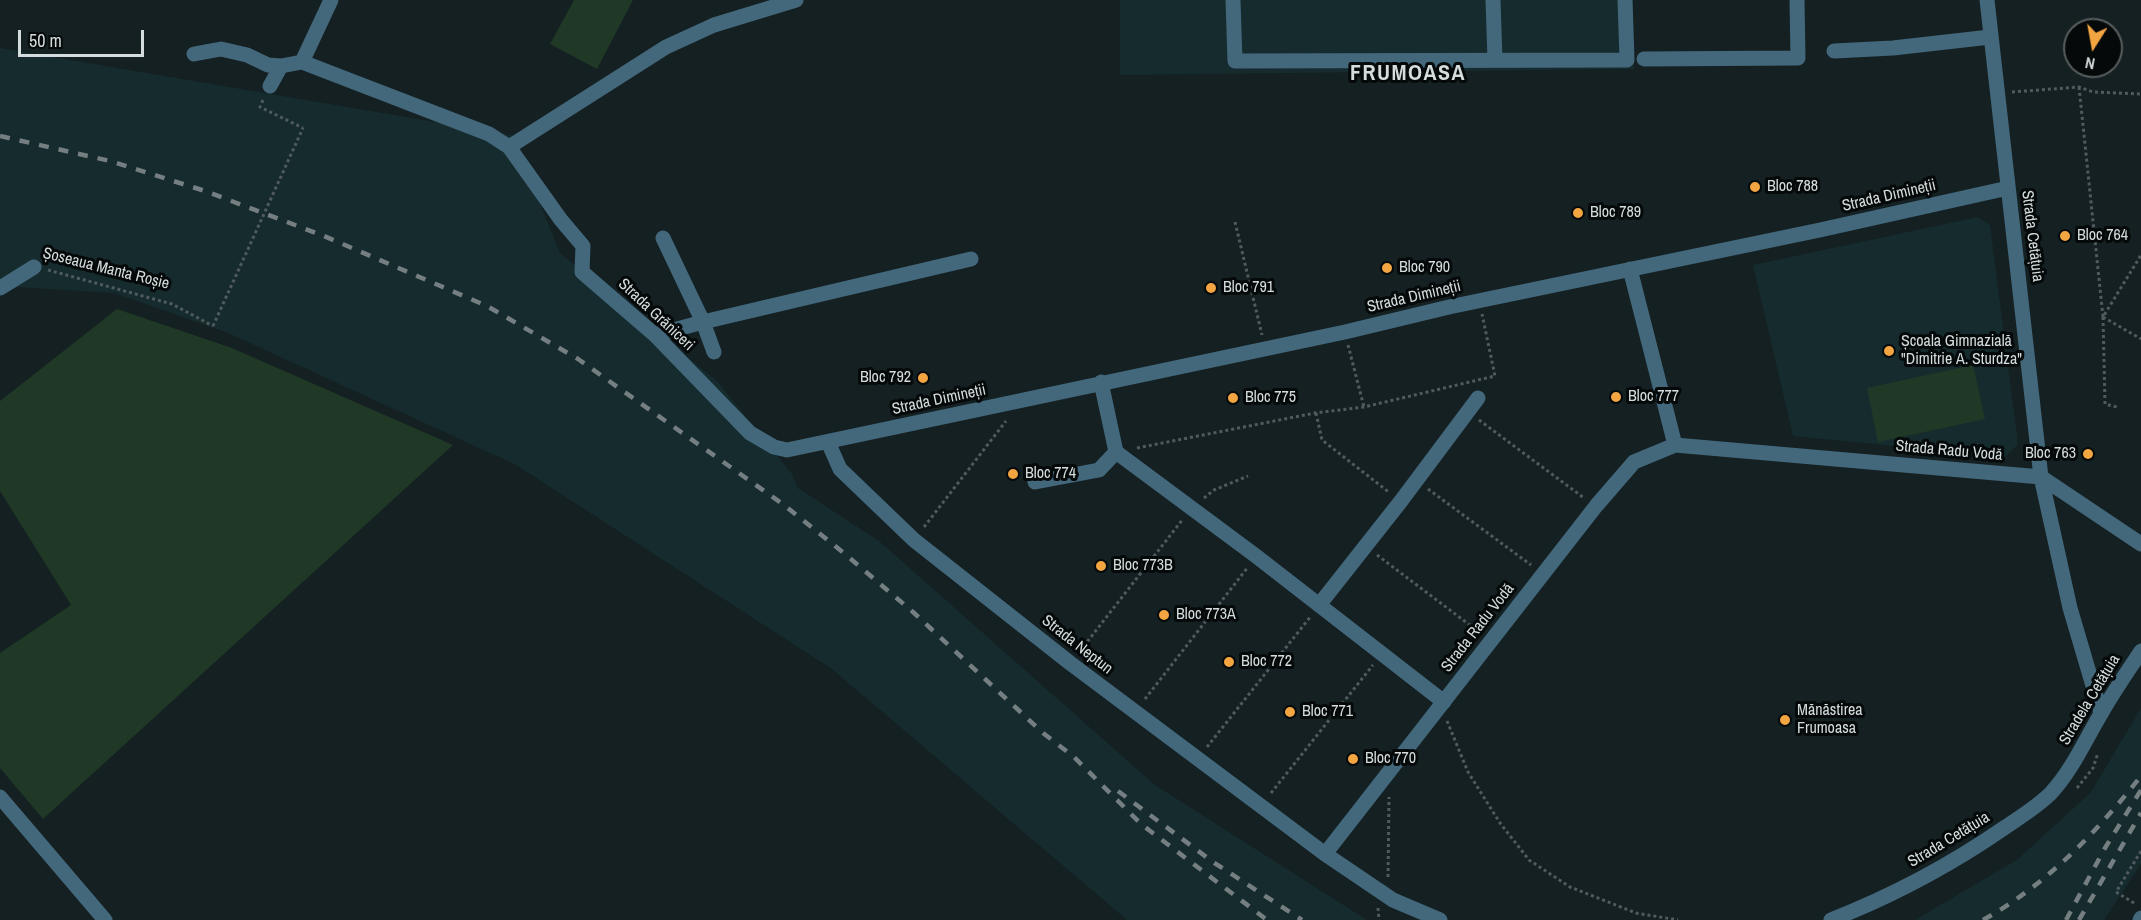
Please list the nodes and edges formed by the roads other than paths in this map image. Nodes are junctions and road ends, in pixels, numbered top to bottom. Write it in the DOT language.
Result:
graph roads {
  1 [pos="331,0"];
  2 [pos="796,0"];
  3 [pos="1233,0"];
  4 [pos="1493,0"];
  5 [pos="1625,0"];
  6 [pos="1797,0"];
  7 [pos="1987,0"];
  8 [pos="1990,37"];
  9 [pos="1834,51"];
  10 [pos="195,54"];
  11 [pos="1495,60"];
  12 [pos="1644,60"];
  13 [pos="302,62"];
  14 [pos="281,66"];
  15 [pos="270,86"];
  16 [pos="509,147"];
  17 [pos="2008,188"];
  18 [pos="663,238"];
  19 [pos="971,259"];
  20 [pos="34,267"];
  21 [pos="1630,269"];
  22 [pos="0,288"];
  23 [pos="703,322"];
  24 [pos="654,335"];
  25 [pos="714,352"];
  26 [pos="1101,382"];
  27 [pos="1478,398"];
  28 [pos="828,442"];
  29 [pos="1675,445"];
  30 [pos="1116,452"];
  31 [pos="2041,477"];
  32 [pos="1035,482"];
  33 [pos="2141,544"];
  34 [pos="1319,605"];
  35 [pos="2141,651"];
  36 [pos="1444,702"];
  37 [pos="2101,713"];
  38 [pos="2070,769"];
  39 [pos="0,797"];
  40 [pos="1325,854"];
  41 [pos="1870,913"];
  42 [pos="105,920"];
  43 [pos="1440,920"];
  44 [pos="1831,920"];
  1 -- 13 [label="street"];
  2 -- 16 [label="street"];
  3 -- 11 [label="street"];
  4 -- 11 [label="street"];
  5 -- 11 [label="street"];
  6 -- 12 [label="street"];
  7 -- 8 [label="street, Strada Cetățuia"];
  8 -- 9 [label="street"];
  8 -- 17 [label="street, Strada Cetățuia"];
  10 -- 14 [label="street"];
  13 -- 14 [label="street"];
  13 -- 16 [label="street, Strada Grăniceri"];
  14 -- 15 [label="street"];
  16 -- 24 [label="street, Strada Grăniceri"];
  17 -- 21 [label="street, Strada Dimineții"];
  17 -- 31 [label="street, Strada Cetățuia"];
  18 -- 23 [label="street"];
  19 -- 23 [label="street"];
  20 -- 22 [label="street, Șoseaua Manta Roșie"];
  21 -- 26 [label="street, Strada Dimineții"];
  21 -- 29 [label="street"];
  23 -- 24 [label="street"];
  23 -- 25 [label="street"];
  24 -- 28 [label="street, Strada Grăniceri"];
  26 -- 28 [label="street, Strada Dimineții"];
  26 -- 30 [label="street"];
  27 -- 34 [label="street"];
  28 -- 40 [label="street, Strada Neptun"];
  29 -- 31 [label="street, Strada Radu Vodă"];
  29 -- 36 [label="street, Strada Radu Vodă"];
  30 -- 32 [label="street"];
  30 -- 34 [label="street"];
  31 -- 33 [label="street"];
  31 -- 37 [label="street, Strada Cetățuia"];
  34 -- 36 [label="street"];
  35 -- 37 [label="street, Stradela Cetățuia"];
  36 -- 40 [label="street, Strada Radu Vodă"];
  37 -- 38 [label="street, Stradela Cetățuia"];
  38 -- 41 [label="street, Strada Cetățuia"];
  39 -- 42 [label="street"];
  40 -- 43 [label="street"];
  41 -- 44 [label="street, Strada Cetățuia"];
}
